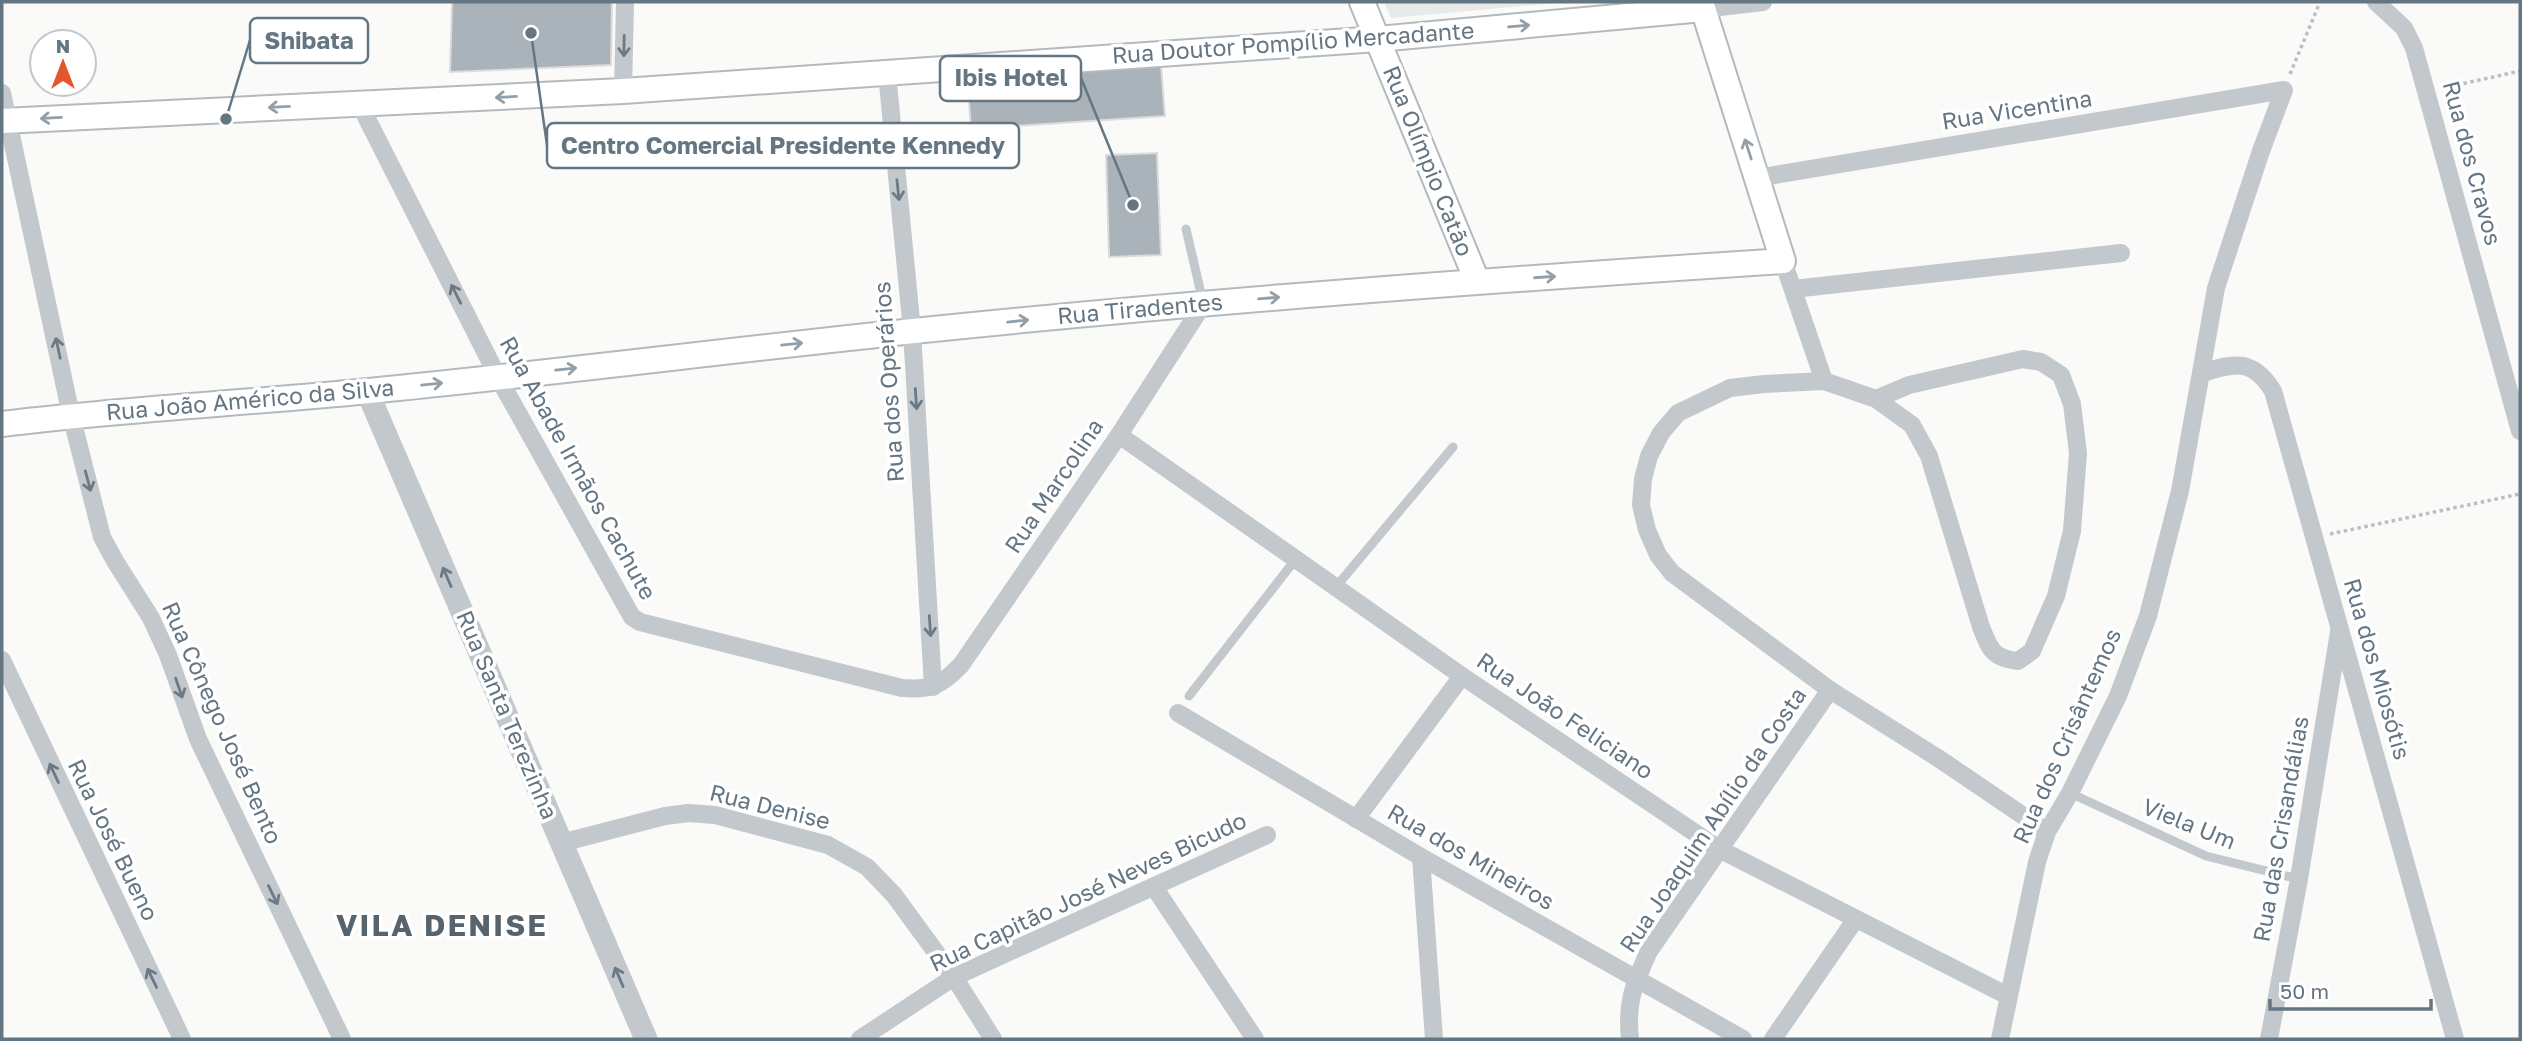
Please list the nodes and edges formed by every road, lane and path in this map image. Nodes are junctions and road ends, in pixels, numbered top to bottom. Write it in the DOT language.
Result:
graph roads {
  1 [pos="625,2"];
  2 [pos="1362,2"];
  3 [pos="1763,2"];
  4 [pos="2320,2"];
  5 [pos="2376,2"];
  6 [pos="1702,5"];
  7 [pos="1378,38"];
  8 [pos="2520,71"];
  9 [pos="887,73"];
  10 [pos="2284,90"];
  11 [pos="623,91"];
  12 [pos="2427,92"];
  13 [pos="2,93"];
  14 [pos="359,103"];
  15 [pos="5,121"];
  16 [pos="1758,178"];
  17 [pos="1186,229"];
  18 [pos="2121,253"];
  19 [pos="1783,261"];
  20 [pos="1477,281"];
  21 [pos="1793,289"];
  22 [pos="1203,303"];
  23 [pos="912,331"];
  24 [pos="2203,373"];
  25 [pos="498,377"];
  26 [pos="1824,382"];
  27 [pos="368,391"];
  28 [pos="1876,399"];
  29 [pos="71,415"];
  30 [pos="2,424"];
  31 [pos="2520,431"];
  32 [pos="1119,435"];
  33 [pos="1454,447"];
  34 [pos="2520,494"];
  35 [pos="2315,537"];
  36 [pos="1295,559"];
  37 [pos="1335,588"];
  38 [pos="2340,626"];
  39 [pos="2,660"];
  40 [pos="1462,676"];
  41 [pos="933,687"];
  42 [pos="1830,690"];
  43 [pos="1189,696"];
  44 [pos="1178,713"];
  45 [pos="2070,793"];
  46 [pos="1356,819"];
  47 [pos="2047,832"];
  48 [pos="1267,835"];
  49 [pos="561,843"];
  50 [pos="1720,849"];
  51 [pos="1421,858"];
  52 [pos="2299,880"];
  53 [pos="1154,887"];
  54 [pos="1855,920"];
  55 [pos="954,977"];
  56 [pos="1637,978"];
  57 [pos="2008,996"];
  58 [pos="182,1039"];
  59 [pos="342,1039"];
  60 [pos="646,1039"];
  61 [pos="860,1039"];
  62 [pos="993,1039"];
  63 [pos="1255,1039"];
  64 [pos="1434,1039"];
  65 [pos="1630,1039"];
  66 [pos="1743,1039"];
  67 [pos="1773,1039"];
  68 [pos="2000,1039"];
  69 [pos="2269,1039"];
  70 [pos="2455,1039"];
  1 -- 11 [label="street, one-way"];
  2 -- 7 [label="main road, Rua Olímpio Catão"];
  3 -- 6 [label="street"];
  4 -- 10 [label="path"];
  5 -- 12 [label="street, Rua dos Cravos"];
  7 -- 6 [label="main road, Rua Doutor Pompílio Mercadante, one-way"];
  16 -- 6 [label="main road, one-way"];
  7 -- 9 [label="main road, Rua Doutor Pompílio Mercadante"];
  7 -- 20 [label="main road, Rua Olímpio Catão"];
  8 -- 12 [label="path"];
  9 -- 11 [label="main road, Rua Doutor Pompílio Mercadante"];
  9 -- 23 [label="street, Rua dos Operários, one-way"];
  10 -- 16 [label="street, Rua Vicentina"];
  10 -- 24 [label="street"];
  11 -- 14 [label="main road, Rua Doutor Pompílio Mercadante, one-way"];
  12 -- 31 [label="street, Rua dos Cravos"];
  13 -- 15 [label="street, Rua Cônego José Bento"];
  14 -- 15 [label="main road, Rua Doutor Pompílio Mercadante, one-way"];
  25 -- 14 [label="street, Rua Abade Irmãos Cachute, one-way"];
  29 -- 15 [label="street, Rua Cônego José Bento, one-way"];
  16 -- 19 [label="main road"];
  17 -- 22 [label="lane"];
  18 -- 21 [label="street"];
  20 -- 19 [label="main road, Rua Tiradentes, one-way"];
  19 -- 21 [label="street"];
  22 -- 20 [label="main road, Rua Tiradentes, one-way"];
  21 -- 26 [label="street"];
  23 -- 22 [label="main road, Rua Tiradentes, one-way"];
  22 -- 32 [label="street, Rua Marcolina"];
  25 -- 23 [label="main road, Rua Tiradentes, one-way"];
  23 -- 41 [label="street, Rua dos Operários, one-way"];
  24 -- 35 [label="street, Rua dos Miosótis"];
  24 -- 45 [label="street, Rua dos Crisântemos"];
  27 -- 25 [label="main road, Rua João Américo da Silva, one-way"];
  25 -- 41 [label="street, Rua Abade Irmãos Cachute"];
  26 -- 28 [label="street"];
  26 -- 42 [label="street"];
  27 -- 29 [label="main road, Rua João Américo da Silva"];
  49 -- 27 [label="street, Rua Santa Terezinha, one-way"];
  28 -- 28 [label="street"];
  29 -- 30 [label="main road, Rua João Américo da Silva"];
  29 -- 59 [label="street, Rua Cônego José Bento, one-way"];
  32 -- 36 [label="street, Rua João Feliciano"];
  32 -- 41 [label="street, Rua Marcolina"];
  33 -- 37 [label="lane"];
  34 -- 35 [label="path"];
  35 -- 38 [label="street, Rua dos Miosótis"];
  36 -- 37 [label="street, Rua João Feliciano"];
  36 -- 43 [label="lane"];
  37 -- 40 [label="street, Rua João Feliciano"];
  38 -- 52 [label="street, Rua das Crisandálias"];
  38 -- 70 [label="street, Rua dos Miosótis"];
  58 -- 39 [label="street, Rua José Bueno, one-way"];
  40 -- 46 [label="street"];
  40 -- 50 [label="street, Rua João Feliciano"];
  42 -- 47 [label="street"];
  42 -- 50 [label="street, Rua Joaquim Abílio da Costa"];
  44 -- 46 [label="street, Rua dos Mineiros"];
  45 -- 47 [label="street, Rua dos Crisântemos"];
  45 -- 52 [label="lane, Viela Um"];
  46 -- 51 [label="street, Rua dos Mineiros"];
  47 -- 57 [label="street, Rua dos Crisântemos"];
  48 -- 53 [label="street, Rua Capitão José Neves Bicudo"];
  49 -- 55 [label="street, Rua Denise"];
  60 -- 49 [label="street, Rua Santa Terezinha, one-way"];
  50 -- 54 [label="street, Rua João Feliciano"];
  50 -- 56 [label="street, Rua Joaquim Abílio da Costa"];
  51 -- 56 [label="street, Rua dos Mineiros"];
  51 -- 64 [label="street"];
  52 -- 69 [label="street, Rua das Crisandálias"];
  53 -- 55 [label="street, Rua Capitão José Neves Bicudo"];
  53 -- 63 [label="street"];
  54 -- 57 [label="street, Rua João Feliciano"];
  54 -- 67 [label="street"];
  55 -- 61 [label="street, Rua Capitão José Neves Bicudo"];
  55 -- 62 [label="street, Rua Denise"];
  56 -- 65 [label="street, Rua Joaquim Abílio da Costa"];
  56 -- 66 [label="street, Rua dos Mineiros"];
  57 -- 68 [label="street, Rua dos Crisântemos"];
}
